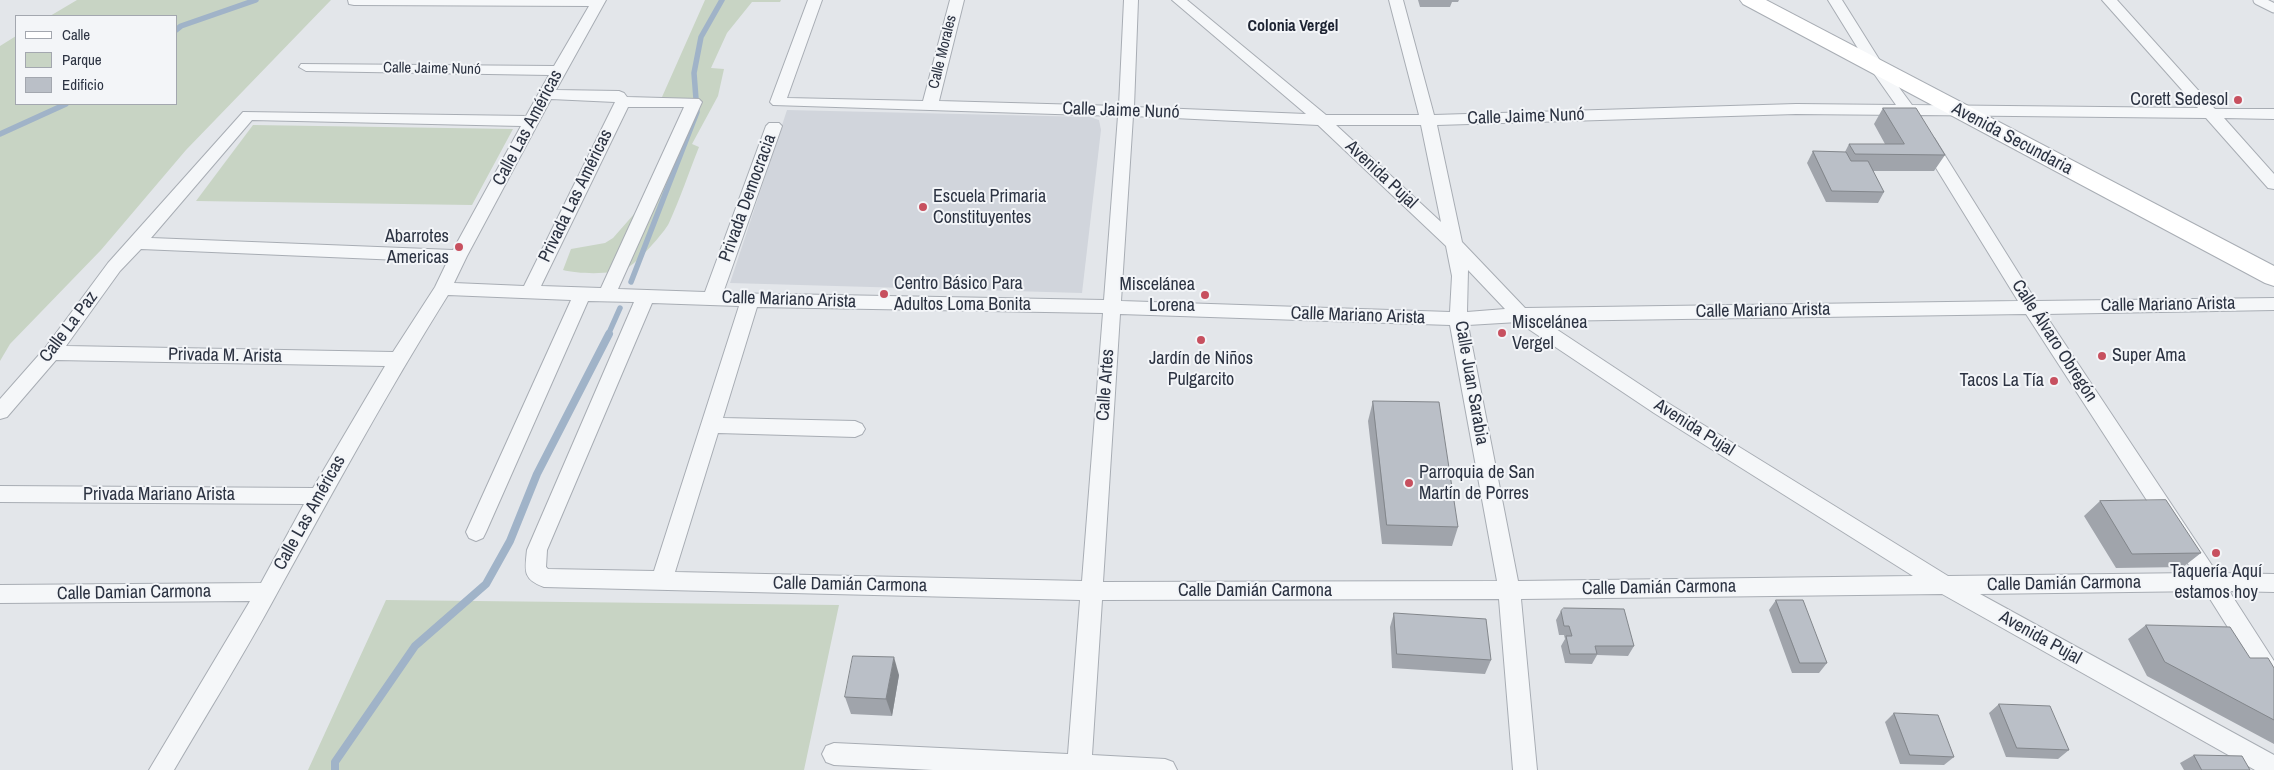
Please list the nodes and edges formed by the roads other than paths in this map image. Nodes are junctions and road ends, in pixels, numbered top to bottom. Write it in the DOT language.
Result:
graph roads {
  1 [pos="815,0"];
  2 [pos="957,0"];
  3 [pos="1131,0"];
  4 [pos="1179,0"];
  5 [pos="1396,0"];
  6 [pos="1750,0"];
  7 [pos="1835,0"];
  8 [pos="2109,0"];
  9 [pos="2258,0"];
  10 [pos="354,1"];
  11 [pos="598,1"];
  12 [pos="2274,8"];
  13 [pos="306,67"];
  14 [pos="1877,68"];
  15 [pos="558,71"];
  16 [pos="546,94"];
  17 [pos="622,102"];
  18 [pos="930,105"];
  19 [pos="1958,110"];
  20 [pos="1126,111"];
  21 [pos="1909,111"];
  22 [pos="2213,114"];
  23 [pos="2274,114"];
  24 [pos="248,115"];
  25 [pos="1322,120"];
  26 [pos="1428,120"];
  27 [pos="532,121"];
  28 [pos="774,126"];
  29 [pos="2274,184"];
  30 [pos="137,243"];
  31 [pos="1452,243"];
  32 [pos="458,256"];
  33 [pos="2274,277"];
  34 [pos="443,289"];
  35 [pos="530,291"];
  36 [pos="583,293"];
  37 [pos="607,294"];
  38 [pos="646,296"];
  39 [pos="712,298"];
  40 [pos="750,300"];
  41 [pos="2274,304"];
  42 [pos="1111,307"];
  43 [pos="2031,307"];
  44 [pos="1521,315"];
  45 [pos="1458,319"];
  46 [pos="51,352"];
  47 [pos="398,359"];
  48 [pos="0,412"];
  49 [pos="710,425"];
  50 [pos="855,429"];
  51 [pos="0,494"];
  52 [pos="319,496"];
  53 [pos="476,532"];
  54 [pos="662,580"];
  55 [pos="2211,582"];
  56 [pos="2274,583"];
  57 [pos="1945,585"];
  58 [pos="1509,590"];
  59 [pos="1093,591"];
  60 [pos="267,592"];
  61 [pos="0,594"];
  62 [pos="2274,682"];
  63 [pos="834,754"];
  64 [pos="1079,768"];
  65 [pos="2274,768"];
  66 [pos="161,770"];
  67 [pos="1165,770"];
  68 [pos="1526,770"];
  1 -- 18 [label="street, Calle Jaime Nunó"];
  2 -- 18 [label="street, Calle Morales"];
  3 -- 20 [label="street, Calle Artes"];
  4 -- 25 [label="street, Avenida Pujal"];
  5 -- 26 [label="street, Calle Juan Sarabia"];
  6 -- 14 [label="street, Avenida Secundaria"];
  7 -- 14 [label="street, Calle Álvaro Obregón"];
  8 -- 22 [label="street"];
  9 -- 12 [label="lane"];
  10 -- 11 [label="street"];
  11 -- 15 [label="street, Calle Las Américas"];
  13 -- 15 [label="street, Calle Jaime Nunó"];
  14 -- 19 [label="street, Avenida Secundaria"];
  14 -- 21 [label="street, Calle Álvaro Obregón"];
  15 -- 16 [label="street, Calle Las Américas"];
  16 -- 17 [label="street"];
  16 -- 27 [label="street, Calle Las Américas"];
  17 -- 35 [label="street, Privada Las Américas"];
  17 -- 37 [label="street"];
  18 -- 20 [label="street, Calle Jaime Nunó"];
  19 -- 21 [label="street, Calle Jaime Nunó"];
  19 -- 22 [label="street, Calle Jaime Nunó"];
  19 -- 33 [label="street, Avenida Secundaria"];
  20 -- 25 [label="street, Calle Jaime Nunó"];
  20 -- 42 [label="street, Calle Artes"];
  21 -- 26 [label="street, Calle Jaime Nunó"];
  21 -- 43 [label="street, Calle Álvaro Obregón"];
  22 -- 23 [label="street, Calle Jaime Nunó"];
  22 -- 29 [label="street"];
  24 -- 27 [label="street"];
  24 -- 30 [label="street"];
  25 -- 26 [label="street, Calle Jaime Nunó"];
  25 -- 31 [label="street, Avenida Pujal"];
  26 -- 31 [label="street, Calle Juan Sarabia"];
  27 -- 32 [label="street, Calle Las Américas"];
  28 -- 39 [label="street, Privada Democracia"];
  30 -- 32 [label="street"];
  30 -- 46 [label="street, Calle La Paz"];
  31 -- 44 [label="street, Avenida Pujal"];
  31 -- 45 [label="street, Calle Juan Sarabia"];
  32 -- 34 [label="street, Calle Las Américas"];
  34 -- 35 [label="street, Calle Mariano Arista"];
  34 -- 47 [label="street, Calle Las Américas"];
  35 -- 36 [label="street, Calle Mariano Arista"];
  36 -- 37 [label="street, Calle Mariano Arista"];
  36 -- 53 [label="street"];
  37 -- 38 [label="street, Calle Mariano Arista"];
  38 -- 39 [label="street, Calle Mariano Arista"];
  38 -- 54 [label="street, Calle Damián Carmona"];
  39 -- 40 [label="street, Calle Mariano Arista"];
  40 -- 42 [label="street, Calle Mariano Arista"];
  40 -- 49 [label="street"];
  41 -- 43 [label="street, Calle Mariano Arista"];
  42 -- 45 [label="street, Calle Mariano Arista"];
  42 -- 59 [label="street, Calle Artes"];
  43 -- 44 [label="street, Calle Mariano Arista"];
  43 -- 55 [label="street, Calle Álvaro Obregón"];
  44 -- 45 [label="street, Calle Mariano Arista"];
  44 -- 57 [label="street, Avenida Pujal"];
  45 -- 58 [label="street, Calle Juan Sarabia"];
  46 -- 47 [label="street, Privada M. Arista"];
  46 -- 48 [label="street, Calle La Paz"];
  47 -- 52 [label="street, Calle Las Américas"];
  49 -- 50 [label="street"];
  49 -- 54 [label="street"];
  51 -- 52 [label="street, Privada Mariano Arista"];
  52 -- 60 [label="street, Calle Las Américas"];
  54 -- 59 [label="street, Calle Damián Carmona"];
  55 -- 56 [label="street, Calle Damián Carmona"];
  55 -- 57 [label="street, Calle Damián Carmona"];
  55 -- 62 [label="street, Calle Álvaro Obregón"];
  57 -- 58 [label="street, Calle Damián Carmona"];
  57 -- 65 [label="street, Avenida Pujal"];
  58 -- 59 [label="street, Calle Damián Carmona"];
  58 -- 68 [label="street, Calle Juan Sarabia"];
  59 -- 64 [label="street, Calle Artes"];
  60 -- 61 [label="street, Calle Damian Carmona"];
  60 -- 66 [label="street, Calle Las Américas"];
  63 -- 64 [label="street"];
  64 -- 67 [label="street"];
}
